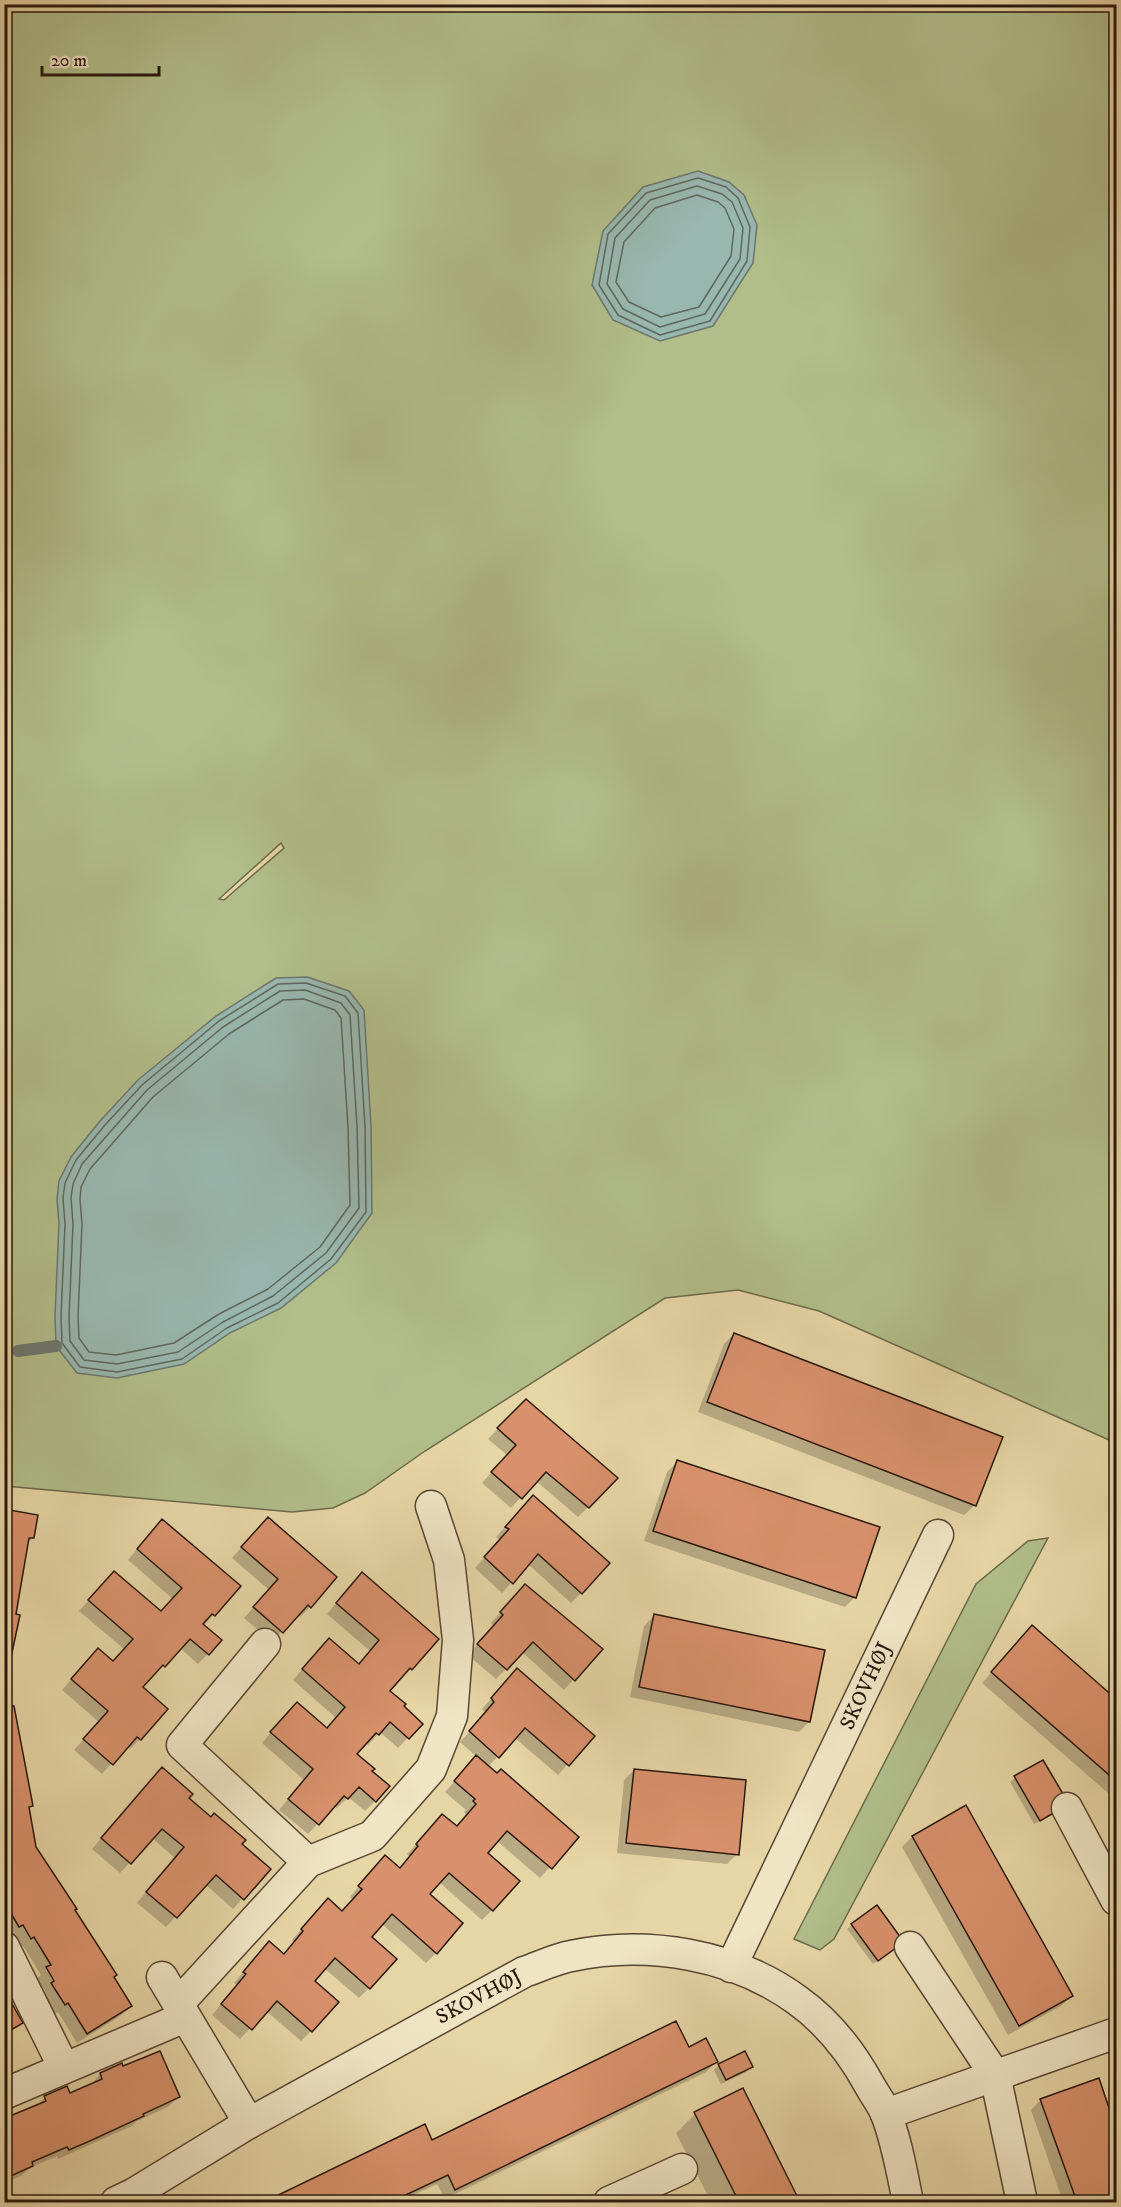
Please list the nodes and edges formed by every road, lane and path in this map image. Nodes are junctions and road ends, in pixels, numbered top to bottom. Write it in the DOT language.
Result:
graph roads {
  1 [pos="431,1506"];
  2 [pos="938,1535"];
  3 [pos="265,1644"];
  4 [pos="1067,1808"];
  5 [pos="308,1862"];
  6 [pos="1116,1900"];
  7 [pos="4,1947"];
  8 [pos="910,1947"];
  9 [pos="731,1966"];
  10 [pos="162,1977"];
  11 [pos="181,2010"];
  12 [pos="1116,2033"];
  13 [pos="64,2068"];
  14 [pos="995,2075"];
  15 [pos="4,2094"];
  16 [pos="886,2114"];
  17 [pos="249,2123"];
  18 [pos="682,2169"];
  19 [pos="116,2202"];
  20 [pos="609,2202"];
  21 [pos="908,2202"];
  22 [pos="1022,2202"];
  1 -- 5 [label="street"];
  2 -- 9 [label="street, SKOVHØJ"];
  3 -- 5 [label="street"];
  4 -- 6 [label="street"];
  5 -- 11 [label="street"];
  7 -- 13 [label="street"];
  8 -- 14 [label="street"];
  9 -- 16 [label="street, SKOVHØJ"];
  9 -- 17 [label="street, SKOVHØJ"];
  10 -- 11 [label="street"];
  11 -- 13 [label="street"];
  11 -- 17 [label="street"];
  12 -- 14 [label="street"];
  13 -- 15 [label="street"];
  14 -- 16 [label="street"];
  14 -- 22 [label="street"];
  16 -- 21 [label="street, SKOVHØJ"];
  17 -- 19 [label="street, SKOVHØJ"];
  18 -- 20 [label="street"];
}
